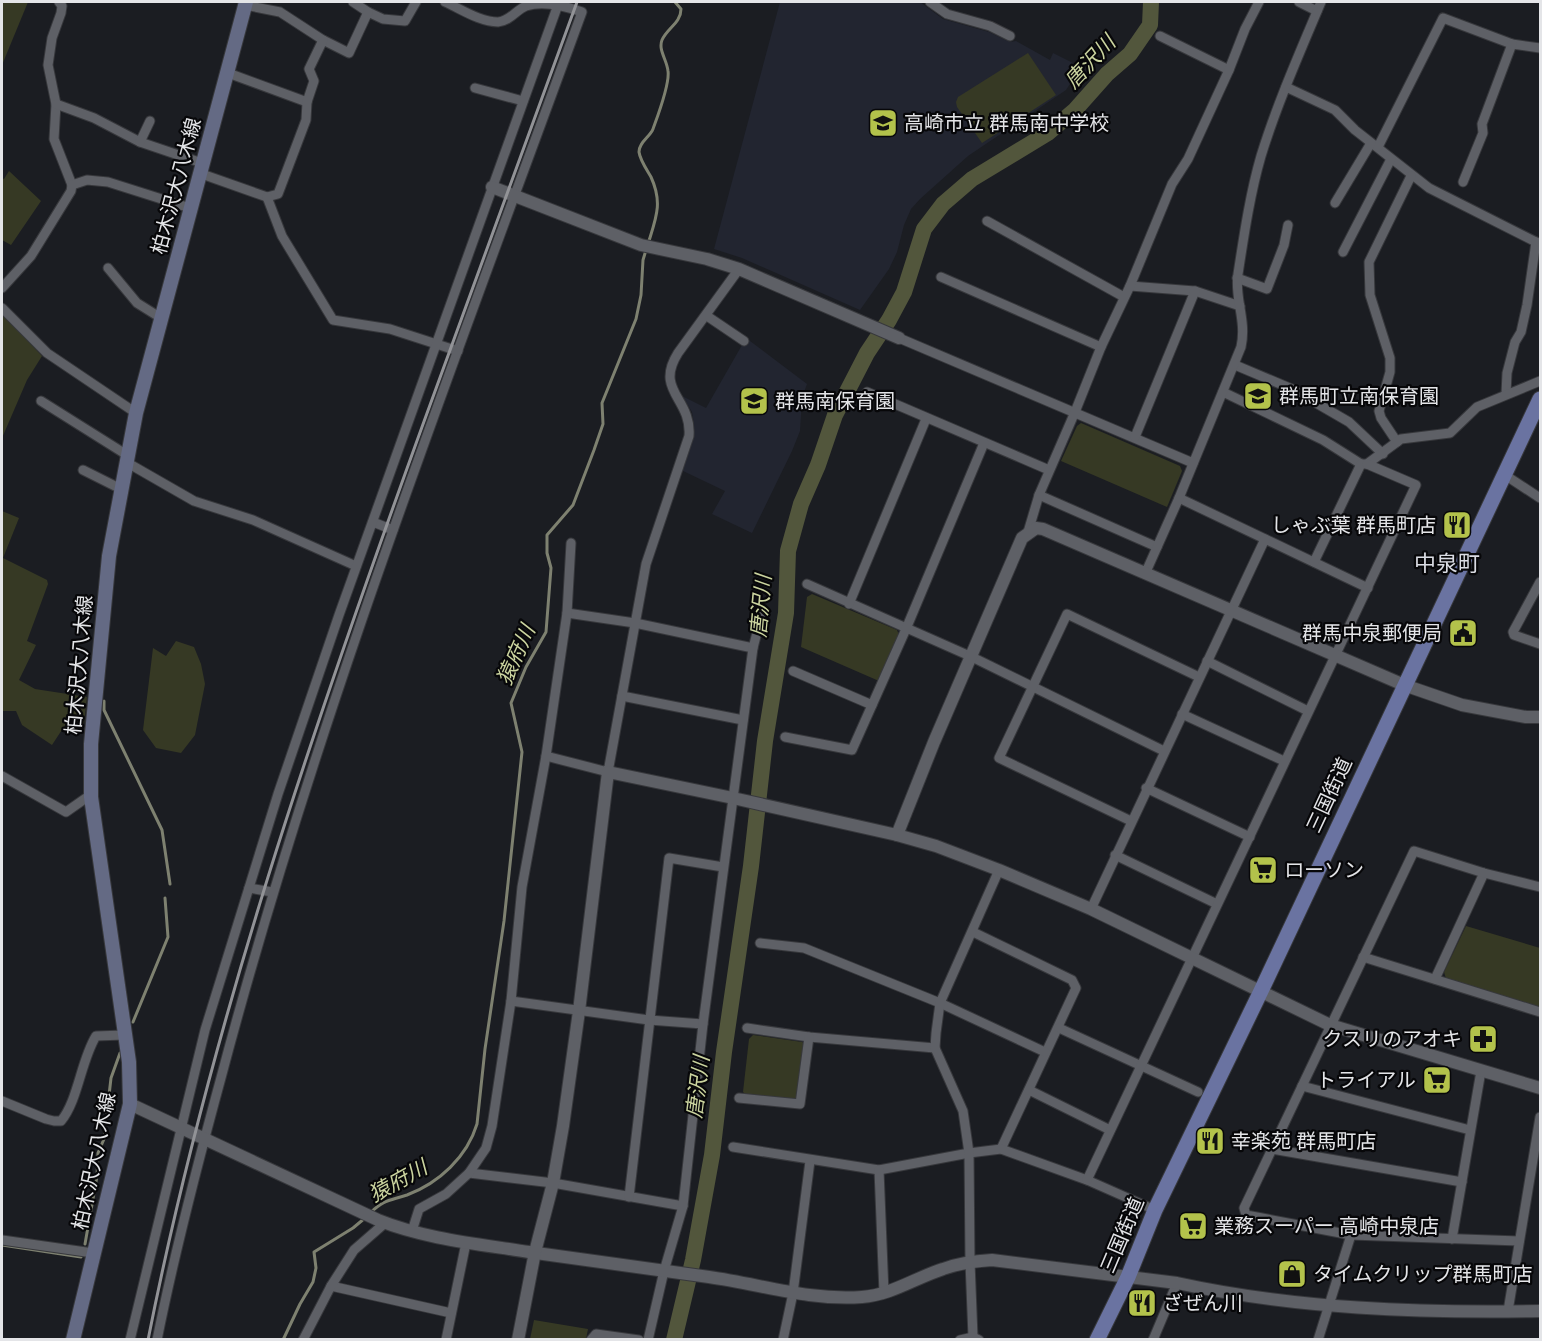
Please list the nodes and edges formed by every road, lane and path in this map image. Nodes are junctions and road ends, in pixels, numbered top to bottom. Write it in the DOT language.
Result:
graph roads {
  1 [pos="59,2"];
  2 [pos="353,2"];
  3 [pos="416,2"];
  4 [pos="445,2"];
  5 [pos="558,2"];
  6 [pos="930,2"];
  7 [pos="1259,2"];
  8 [pos="1299,2"];
  9 [pos="246,3"];
  10 [pos="1319,6"];
  11 [pos="368,12"];
  12 [pos="1010,36"];
  13 [pos="1160,36"];
  14 [pos="323,40"];
  15 [pos="1512,44"];
  16 [pos="1540,48"];
  17 [pos="1229,70"];
  18 [pos="228,73"];
  19 [pos="1286,87"];
  20 [pos="476,88"];
  21 [pos="523,101"];
  22 [pos="307,102"];
  23 [pos="56,104"];
  24 [pos="150,121"];
  25 [pos="140,142"];
  26 [pos="1375,145"];
  27 [pos="1391,159"];
  28 [pos="201,168"];
  29 [pos="1411,176"];
  30 [pos="1463,182"];
  31 [pos="72,184"];
  32 [pos="492,187"];
  33 [pos="514,195"];
  34 [pos="267,197"];
  35 [pos="1335,203"];
  36 [pos="190,208"];
  37 [pos="987,221"];
  38 [pos="1288,225"];
  39 [pos="1538,243"];
  40 [pos="1343,252"];
  41 [pos="108,268"];
  42 [pos="739,269"];
  43 [pos="941,277"];
  44 [pos="1238,278"];
  45 [pos="1130,286"];
  46 [pos="2,288"];
  47 [pos="1195,291"];
  48 [pos="1124,297"];
  49 [pos="1240,306"];
  50 [pos="2,308"];
  51 [pos="707,316"];
  52 [pos="161,318"];
  53 [pos="899,338"];
  54 [pos="744,341"];
  55 [pos="436,344"];
  56 [pos="1101,347"];
  57 [pos="458,351"];
  58 [pos="1235,365"];
  59 [pos="1540,381"];
  60 [pos="867,392"];
  61 [pos="1223,392"];
  62 [pos="1506,394"];
  63 [pos="1540,399"];
  64 [pos="41,401"];
  65 [pos="1075,412"];
  66 [pos="136,413"];
  67 [pos="926,419"];
  68 [pos="1135,437"];
  69 [pos="1397,442"];
  70 [pos="984,444"];
  71 [pos="1383,454"];
  72 [pos="127,458"];
  73 [pos="1193,463"];
  74 [pos="1364,464"];
  75 [pos="83,470"];
  76 [pos="1049,470"];
  77 [pos="1505,475"];
  78 [pos="121,489"];
  79 [pos="1039,495"];
  80 [pos="1179,498"];
  81 [pos="1540,498"];
  82 [pos="373,522"];
  83 [pos="393,530"];
  84 [pos="1028,532"];
  85 [pos="1265,539"];
  86 [pos="571,543"];
  87 [pos="1157,547"];
  88 [pos="1314,562"];
  89 [pos="357,566"];
  90 [pos="1145,574"];
  91 [pos="1540,582"];
  92 [pos="807,584"];
  93 [pos="1368,588"];
  94 [pos="849,604"];
  95 [pos="1232,610"];
  96 [pos="567,613"];
  97 [pos="762,613"];
  98 [pos="635,623"];
  99 [pos="906,629"];
  100 [pos="1540,644"];
  101 [pos="753,648"];
  102 [pos="1337,655"];
  103 [pos="972,657"];
  104 [pos="1207,661"];
  105 [pos="793,671"];
  106 [pos="1198,677"];
  107 [pos="1404,685"];
  108 [pos="1032,686"];
  109 [pos="622,696"];
  110 [pos="872,705"];
  111 [pos="1308,711"];
  112 [pos="1182,714"];
  113 [pos="1540,717"];
  114 [pos="743,720"];
  115 [pos="785,737"];
  116 [pos="1164,751"];
  117 [pos="546,756"];
  118 [pos="1284,760"];
  119 [pos="608,772"];
  120 [pos="2,776"];
  121 [pos="1146,788"];
  122 [pos="91,797"];
  123 [pos="733,798"];
  124 [pos="1131,821"];
  125 [pos="897,836"];
  126 [pos="1250,837"];
  127 [pos="1115,855"];
  128 [pos="723,867"];
  129 [pos="999,870"];
  130 [pos="1484,873"];
  131 [pos="1540,887"];
  132 [pos="249,888"];
  133 [pos="272,892"];
  134 [pos="1217,904"];
  135 [pos="1091,909"];
  136 [pos="973,932"];
  137 [pos="759,943"];
  138 [pos="1363,957"];
  139 [pos="1192,958"];
  140 [pos="1436,979"];
  141 [pos="1261,991"];
  142 [pos="511,1002"];
  143 [pos="940,1003"];
  144 [pos="579,1011"];
  145 [pos="1540,1012"];
  146 [pos="649,1020"];
  147 [pos="703,1024"];
  148 [pos="1330,1025"];
  149 [pos="747,1028"];
  150 [pos="1059,1028"];
  151 [pos="124,1035"];
  152 [pos="809,1037"];
  153 [pos="935,1048"];
  154 [pos="1045,1052"];
  155 [pos="1141,1065"];
  156 [pos="1481,1071"];
  157 [pos="1302,1086"];
  158 [pos="1540,1088"];
  159 [pos="1029,1090"];
  160 [pos="1198,1092"];
  161 [pos="738,1098"];
  162 [pos="2,1101"];
  163 [pos="130,1104"];
  164 [pos="1540,1117"];
  165 [pos="180,1127"];
  166 [pos="1110,1130"];
  167 [pos="1470,1130"];
  168 [pos="204,1139"];
  169 [pos="733,1147"];
  170 [pos="1001,1149"];
  171 [pos="1272,1149"];
  172 [pos="969,1153"];
  173 [pos="810,1161"];
  174 [pos="879,1170"];
  175 [pos="469,1173"];
  176 [pos="1087,1180"];
  177 [pos="1462,1182"];
  178 [pos="552,1183"];
  179 [pos="629,1197"];
  180 [pos="683,1206"];
  181 [pos="1155,1210"];
  182 [pos="382,1221"];
  183 [pos="412,1231"];
  184 [pos="1351,1235"];
  185 [pos="1452,1239"];
  186 [pos="2,1240"];
  187 [pos="1519,1241"];
  188 [pos="466,1243"];
  189 [pos="535,1252"];
  190 [pos="93,1253"];
  191 [pos="970,1262"];
  192 [pos="667,1271"];
  193 [pos="1128,1277"];
  194 [pos="1177,1283"];
  195 [pos="331,1286"];
  196 [pos="793,1293"];
  197 [pos="884,1293"];
  198 [pos="1328,1306"];
  199 [pos="1508,1311"];
  200 [pos="1540,1311"];
  201 [pos="452,1313"];
  202 [pos="976,1338"];
  203 [pos="73,1340"];
  204 [pos="130,1340"];
  205 [pos="157,1340"];
  206 [pos="303,1340"];
  207 [pos="447,1340"];
  208 [pos="518,1340"];
  209 [pos="591,1340"];
  210 [pos="639,1340"];
  211 [pos="648,1340"];
  212 [pos="783,1340"];
  213 [pos="960,1340"];
  214 [pos="1097,1340"];
  215 [pos="1153,1340"];
  216 [pos="1318,1340"];
  1 -- 23 [label="street"];
  2 -- 11 [label="street"];
  3 -- 11 [label="street"];
  4 -- 5 [label="street"];
  5 -- 21 [label="street"];
  5 -- 33 [label="street"];
  6 -- 12 [label="street"];
  7 -- 17 [label="street"];
  8 -- 10 [label="street"];
  9 -- 14 [label="street"];
  9 -- 18 [label="main road, 柏木沢大八木線"];
  10 -- 19 [label="street"];
  11 -- 14 [label="street"];
  13 -- 17 [label="street"];
  14 -- 22 [label="street"];
  15 -- 16 [label="street"];
  15 -- 26 [label="street"];
  15 -- 30 [label="street"];
  17 -- 45 [label="street"];
  18 -- 22 [label="street"];
  18 -- 28 [label="main road, 柏木沢大八木線"];
  19 -- 26 [label="street"];
  19 -- 44 [label="street"];
  20 -- 21 [label="street"];
  21 -- 32 [label="street"];
  22 -- 34 [label="street"];
  23 -- 25 [label="street"];
  23 -- 31 [label="street"];
  24 -- 25 [label="street"];
  25 -- 28 [label="street"];
  26 -- 27 [label="street"];
  26 -- 35 [label="street"];
  27 -- 29 [label="street"];
  27 -- 40 [label="street"];
  28 -- 34 [label="street"];
  28 -- 36 [label="main road, 柏木沢大八木線"];
  29 -- 39 [label="street"];
  29 -- 69 [label="street"];
  31 -- 36 [label="street"];
  31 -- 46 [label="street"];
  32 -- 33 [label="street"];
  32 -- 55 [label="street"];
  33 -- 42 [label="street"];
  33 -- 57 [label="street"];
  34 -- 55 [label="street"];
  36 -- 52 [label="main road, 柏木沢大八木線"];
  37 -- 48 [label="street"];
  38 -- 44 [label="street"];
  39 -- 62 [label="street"];
  41 -- 52 [label="street"];
  42 -- 51 [label="street"];
  42 -- 53 [label="street"];
  43 -- 56 [label="street"];
  44 -- 49 [label="street"];
  45 -- 47 [label="street"];
  45 -- 48 [label="street"];
  47 -- 49 [label="street"];
  47 -- 68 [label="street"];
  48 -- 56 [label="street"];
  49 -- 58 [label="street"];
  50 -- 66 [label="street"];
  51 -- 54 [label="street"];
  51 -- 98 [label="street"];
  52 -- 66 [label="main road, 柏木沢大八木線"];
  53 -- 65 [label="street"];
  55 -- 57 [label="street"];
  55 -- 82 [label="street"];
  56 -- 65 [label="street"];
  57 -- 83 [label="street"];
  58 -- 61 [label="street"];
  58 -- 71 [label="street"];
  59 -- 62 [label="street"];
  60 -- 67 [label="street"];
  61 -- 73 [label="street"];
  61 -- 74 [label="street"];
  62 -- 69 [label="street"];
  63 -- 77 [label="main road, 三国街道"];
  64 -- 72 [label="street"];
  65 -- 68 [label="street"];
  65 -- 76 [label="street"];
  66 -- 72 [label="main road, 柏木沢大八木線"];
  67 -- 70 [label="street"];
  67 -- 94 [label="street"];
  68 -- 73 [label="street"];
  69 -- 71 [label="street"];
  70 -- 76 [label="street"];
  70 -- 99 [label="street"];
  71 -- 74 [label="street"];
  72 -- 78 [label="main road, 柏木沢大八木線"];
  72 -- 89 [label="street"];
  73 -- 80 [label="street"];
  74 -- 88 [label="street"];
  74 -- 93 [label="street"];
  75 -- 78 [label="street"];
  76 -- 79 [label="street"];
  77 -- 81 [label="street"];
  77 -- 107 [label="main road, 三国街道"];
  78 -- 122 [label="main road, 柏木沢大八木線"];
  79 -- 84 [label="street"];
  79 -- 87 [label="street"];
  80 -- 85 [label="street"];
  80 -- 87 [label="street"];
  82 -- 83 [label="street"];
  82 -- 89 [label="street"];
  83 -- 133 [label="street"];
  84 -- 90 [label="street"];
  84 -- 103 [label="street"];
  85 -- 88 [label="street"];
  85 -- 95 [label="street"];
  86 -- 96 [label="street"];
  87 -- 90 [label="street"];
  88 -- 93 [label="street"];
  89 -- 132 [label="street"];
  90 -- 95 [label="street"];
  91 -- 100 [label="street"];
  92 -- 94 [label="street"];
  93 -- 102 [label="street"];
  94 -- 99 [label="street"];
  95 -- 102 [label="street"];
  95 -- 104 [label="street"];
  96 -- 98 [label="street"];
  96 -- 117 [label="street"];
  97 -- 101 [label="street"];
  98 -- 101 [label="street"];
  98 -- 109 [label="street"];
  99 -- 103 [label="street"];
  99 -- 110 [label="street"];
  101 -- 114 [label="street"];
  102 -- 107 [label="street"];
  102 -- 111 [label="street"];
  103 -- 108 [label="street"];
  103 -- 125 [label="street"];
  104 -- 106 [label="street"];
  104 -- 111 [label="street"];
  105 -- 110 [label="street"];
  106 -- 108 [label="street"];
  106 -- 112 [label="street"];
  107 -- 113 [label="street"];
  107 -- 141 [label="main road, 三国街道"];
  108 -- 116 [label="street"];
  108 -- 124 [label="street"];
  109 -- 114 [label="street"];
  109 -- 119 [label="street"];
  110 -- 115 [label="street"];
  111 -- 118 [label="street"];
  112 -- 116 [label="street"];
  112 -- 118 [label="street"];
  114 -- 123 [label="street"];
  116 -- 121 [label="street"];
  117 -- 119 [label="street"];
  117 -- 142 [label="street"];
  118 -- 126 [label="street"];
  119 -- 123 [label="street"];
  119 -- 144 [label="street"];
  120 -- 122 [label="street"];
  121 -- 124 [label="street"];
  121 -- 126 [label="street"];
  122 -- 151 [label="main road, 柏木沢大八木線"];
  123 -- 125 [label="street"];
  123 -- 128 [label="street"];
  124 -- 127 [label="street"];
  125 -- 129 [label="street"];
  126 -- 134 [label="street"];
  127 -- 134 [label="street"];
  127 -- 135 [label="street"];
  128 -- 146 [label="street"];
  128 -- 147 [label="street"];
  129 -- 135 [label="street"];
  129 -- 136 [label="street"];
  130 -- 131 [label="street"];
  130 -- 138 [label="street"];
  130 -- 140 [label="street"];
  132 -- 133 [label="street"];
  132 -- 165 [label="street"];
  133 -- 168 [label="street"];
  134 -- 139 [label="street"];
  135 -- 139 [label="street"];
  136 -- 143 [label="street"];
  136 -- 150 [label="street"];
  137 -- 143 [label="street"];
  138 -- 140 [label="street"];
  138 -- 148 [label="street"];
  139 -- 141 [label="street"];
  139 -- 155 [label="street"];
  140 -- 145 [label="street"];
  141 -- 148 [label="street"];
  141 -- 181 [label="main road, 三国街道"];
  142 -- 144 [label="street"];
  142 -- 175 [label="street"];
  143 -- 153 [label="street"];
  143 -- 154 [label="street"];
  144 -- 146 [label="street"];
  144 -- 178 [label="street"];
  146 -- 147 [label="street"];
  146 -- 179 [label="street"];
  147 -- 180 [label="street"];
  148 -- 156 [label="street"];
  148 -- 157 [label="street"];
  149 -- 152 [label="street"];
  150 -- 154 [label="street"];
  150 -- 155 [label="street"];
  151 -- 162 [label="street"];
  151 -- 163 [label="main road, 柏木沢大八木線"];
  152 -- 153 [label="street"];
  152 -- 161 [label="street"];
  153 -- 172 [label="street"];
  154 -- 159 [label="street"];
  155 -- 160 [label="street"];
  155 -- 166 [label="street"];
  156 -- 158 [label="street"];
  156 -- 167 [label="street"];
  157 -- 167 [label="street"];
  157 -- 171 [label="street"];
  159 -- 166 [label="street"];
  159 -- 170 [label="street"];
  163 -- 165 [label="street"];
  163 -- 190 [label="main road, 柏木沢大八木線"];
  164 -- 187 [label="street"];
  165 -- 168 [label="street"];
  165 -- 204 [label="street"];
  166 -- 176 [label="street"];
  167 -- 177 [label="street"];
  168 -- 182 [label="street"];
  168 -- 205 [label="street"];
  169 -- 173 [label="street"];
  170 -- 172 [label="street"];
  170 -- 176 [label="street"];
  171 -- 177 [label="street"];
  171 -- 184 [label="street"];
  172 -- 174 [label="street"];
  172 -- 191 [label="street"];
  173 -- 174 [label="street"];
  173 -- 196 [label="street"];
  174 -- 197 [label="street"];
  175 -- 178 [label="street"];
  175 -- 183 [label="street"];
  176 -- 181 [label="street"];
  177 -- 185 [label="street"];
  178 -- 179 [label="street"];
  178 -- 189 [label="street"];
  179 -- 180 [label="street"];
  180 -- 192 [label="street"];
  181 -- 193 [label="main road, 三国街道"];
  182 -- 183 [label="street"];
  182 -- 195 [label="street"];
  183 -- 188 [label="street"];
  184 -- 185 [label="street"];
  184 -- 198 [label="street"];
  185 -- 187 [label="street"];
  186 -- 190 [label="street"];
  187 -- 199 [label="street"];
  188 -- 189 [label="street"];
  188 -- 201 [label="street"];
  189 -- 192 [label="street"];
  189 -- 208 [label="street"];
  190 -- 203 [label="main road, 柏木沢大八木線"];
  191 -- 193 [label="street"];
  191 -- 197 [label="street"];
  191 -- 202 [label="street"];
  192 -- 196 [label="street"];
  192 -- 211 [label="street"];
  193 -- 194 [label="street"];
  193 -- 214 [label="main road, 三国街道"];
  194 -- 198 [label="street"];
  194 -- 215 [label="street"];
  195 -- 201 [label="street"];
  195 -- 206 [label="street"];
  196 -- 197 [label="street"];
  196 -- 212 [label="street"];
  198 -- 199 [label="street"];
  198 -- 216 [label="street"];
  199 -- 200 [label="street"];
  201 -- 207 [label="street"];
  202 -- 213 [label="street"];
  209 -- 210 [label="street"];
}
